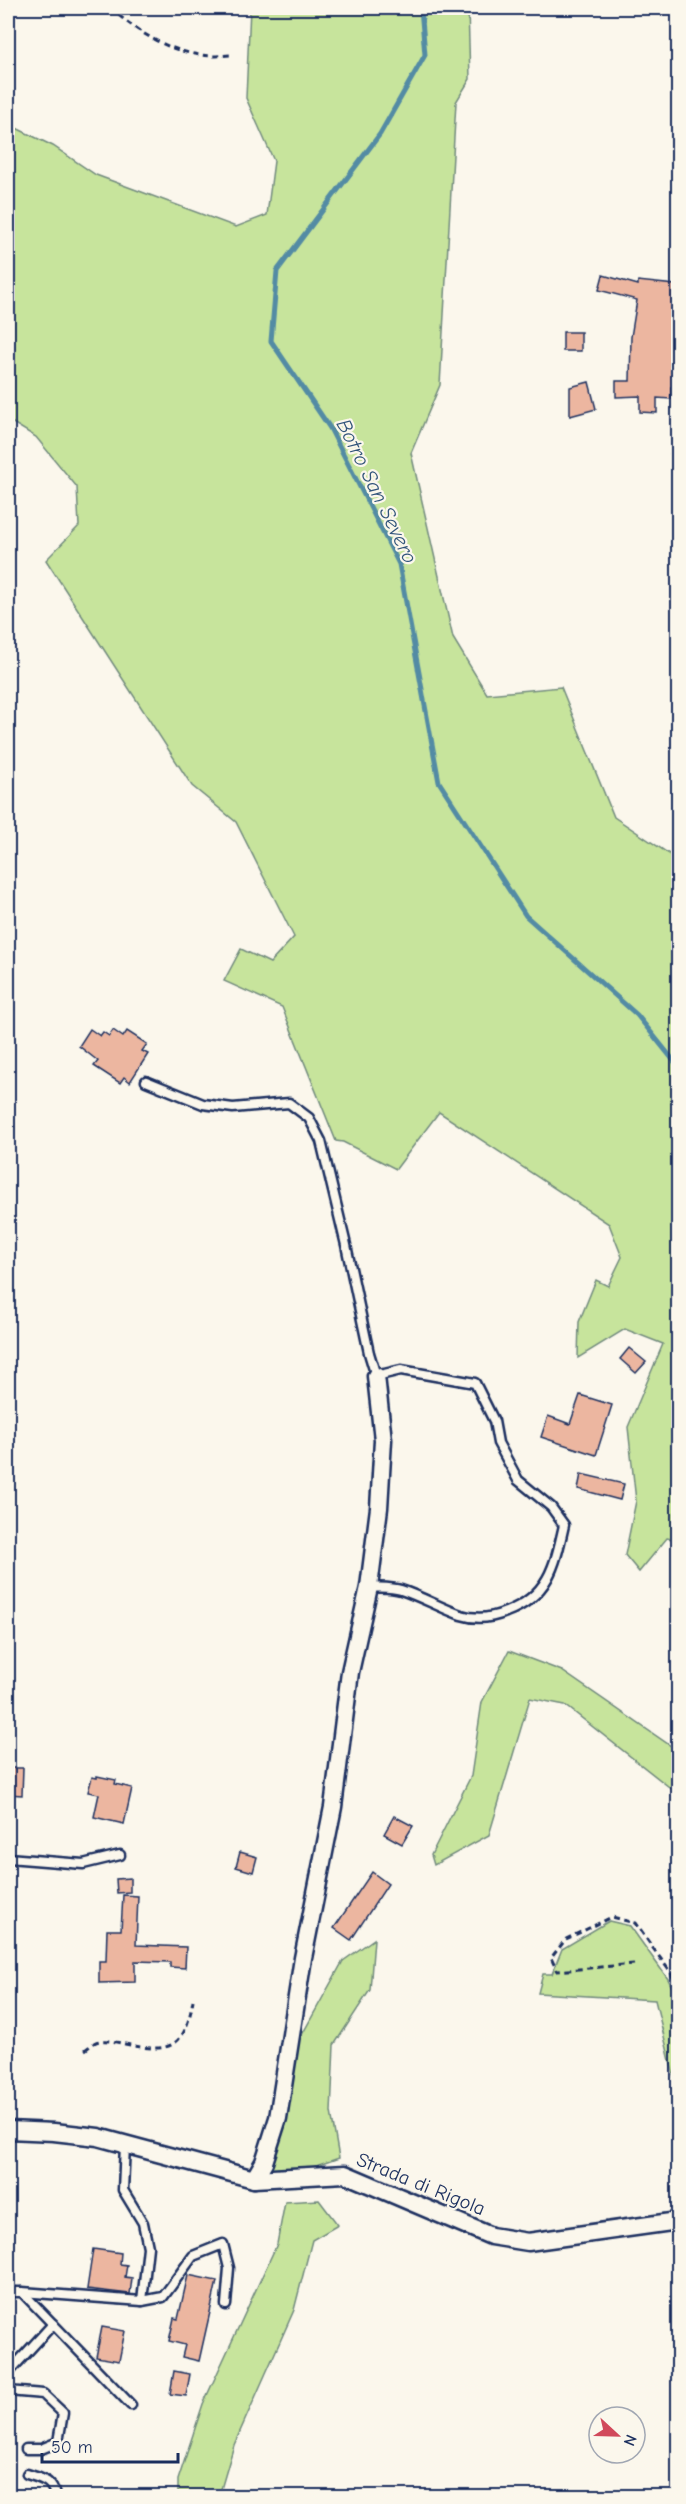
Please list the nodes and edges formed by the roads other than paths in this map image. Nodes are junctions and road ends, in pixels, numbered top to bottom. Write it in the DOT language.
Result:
graph roads {
  1 [pos="146,1081"];
  2 [pos="376,1376"];
  3 [pos="369,1587"];
  4 [pos="120,1856"];
  5 [pos="8,1858"];
  6 [pos="8,2130"];
  7 [pos="125,2145"];
  8 [pos="254,2179"];
  9 [pos="678,2221"];
  10 [pos="8,2292"];
  11 [pos="22,2292"];
  12 [pos="142,2301"];
  13 [pos="226,2305"];
  14 [pos="52,2324"];
  15 [pos="8,2373"];
  16 [pos="8,2391"];
  17 [pos="131,2405"];
  18 [pos="26,2448"];
  19 [pos="27,2474"];
  20 [pos="55,2496"];
  1 -- 2 [label="lane"];
  2 -- 3 [label="street"];
  2 -- 3 [label="lane"];
  3 -- 8 [label="street"];
  4 -- 5 [label="lane"];
  6 -- 7 [label="street, Strada di Rigola"];
  7 -- 8 [label="street, Strada di Rigola"];
  7 -- 12 [label="lane"];
  8 -- 9 [label="street, Strada di Rigola"];
  10 -- 11 [label="lane"];
  11 -- 12 [label="lane"];
  11 -- 14 [label="lane"];
  12 -- 13 [label="lane"];
  14 -- 15 [label="lane"];
  14 -- 17 [label="lane"];
  16 -- 18 [label="lane"];
  19 -- 20 [label="lane"];
}
